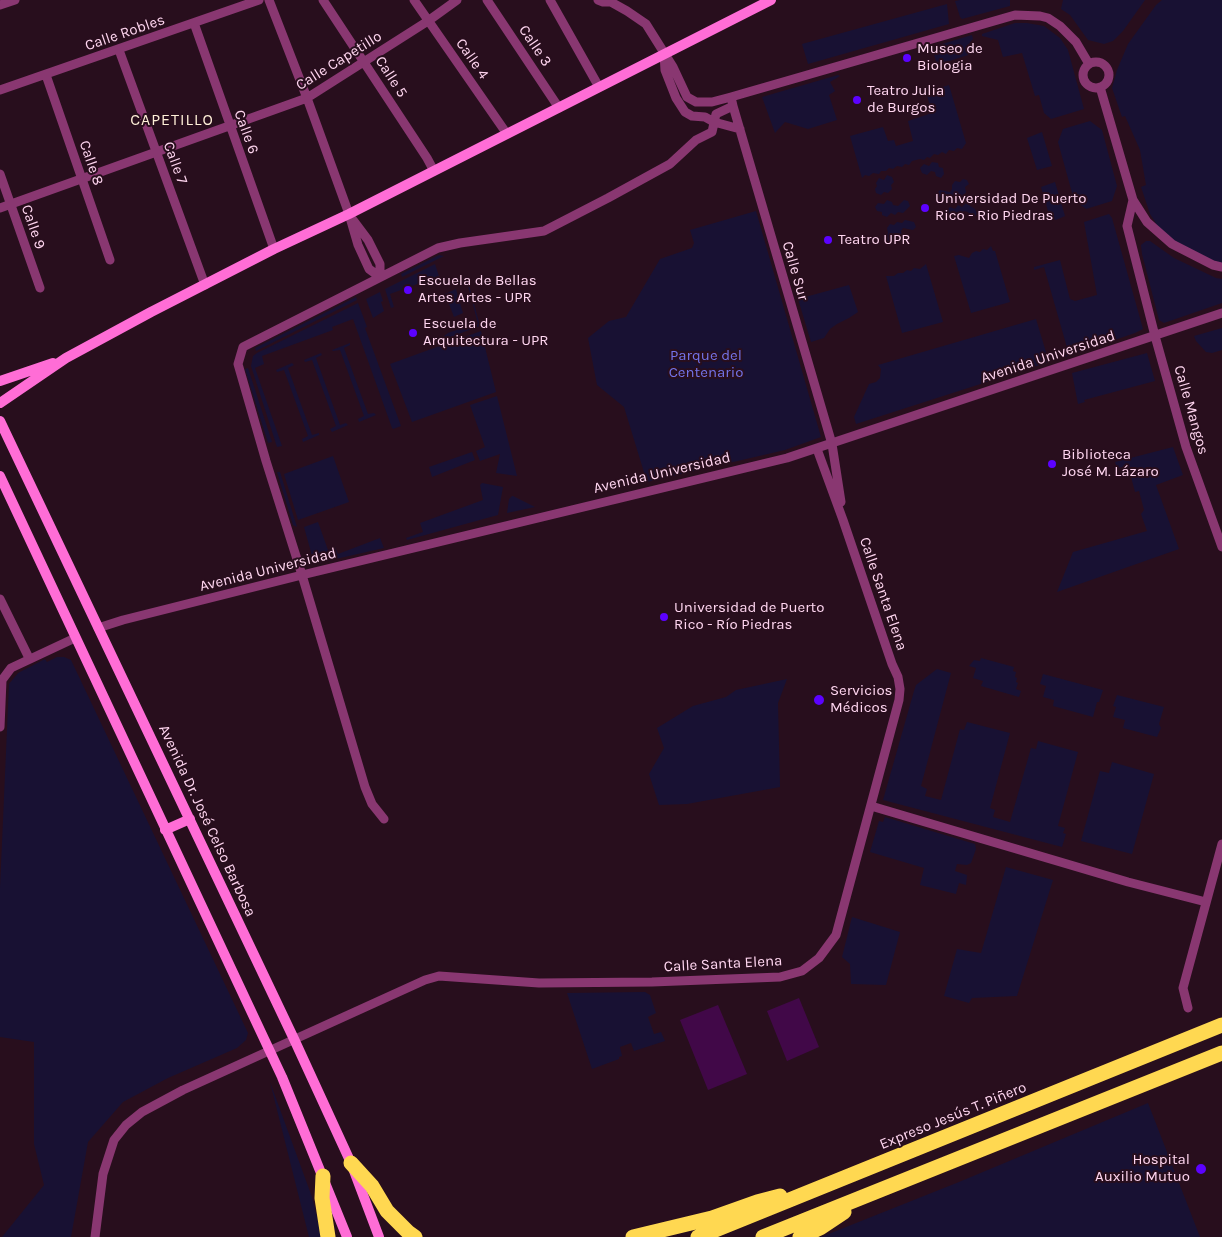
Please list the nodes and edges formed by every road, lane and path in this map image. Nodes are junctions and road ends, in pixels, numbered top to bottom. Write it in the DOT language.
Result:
graph roads {
  1 [pos="15,0"];
  2 [pos="259,0"];
  3 [pos="268,0"];
  4 [pos="323,0"];
  5 [pos="414,0"];
  6 [pos="457,0"];
  7 [pos="487,0"];
  8 [pos="550,0"];
  9 [pos="598,0"];
  10 [pos="771,0"];
  11 [pos="0,5"];
  12 [pos="428,21"];
  13 [pos="194,24"];
  14 [pos="119,50"];
  15 [pos="664,54"];
  16 [pos="365,62"];
  17 [pos="1089,64"];
  18 [pos="46,75"];
  19 [pos="599,87"];
  20 [pos="1100,87"];
  21 [pos="0,90"];
  22 [pos="307,98"];
  23 [pos="732,101"];
  24 [pos="559,108"];
  25 [pos="714,122"];
  26 [pos="230,127"];
  27 [pos="740,129"];
  28 [pos="507,134"];
  29 [pos="156,152"];
  30 [pos="434,171"];
  31 [pos="0,174"];
  32 [pos="82,179"];
  33 [pos="1133,200"];
  34 [pos="10,204"];
  35 [pos="0,208"];
  36 [pos="349,214"];
  37 [pos="274,249"];
  38 [pos="110,260"];
  39 [pos="1222,267"];
  40 [pos="380,277"];
  41 [pos="205,285"];
  42 [pos="40,288"];
  43 [pos="1222,313"];
  44 [pos="1155,336"];
  45 [pos="66,358"];
  46 [pos="0,381"];
  47 [pos="0,403"];
  48 [pos="0,421"];
  49 [pos="832,444"];
  50 [pos="817,449"];
  51 [pos="0,476"];
  52 [pos="843,520"];
  53 [pos="1222,547"];
  54 [pos="302,575"];
  55 [pos="0,599"];
  56 [pos="98,628"];
  57 [pos="75,638"];
  58 [pos="29,658"];
  59 [pos="0,727"];
  60 [pos="871,806"];
  61 [pos="190,819"];
  62 [pos="384,819"];
  63 [pos="166,830"];
  64 [pos="1222,844"];
  65 [pos="1206,902"];
  66 [pos="1188,1008"];
  67 [pos="1222,1026"];
  68 [pos="294,1039"];
  69 [pos="269,1050"];
  70 [pos="1222,1053"];
  71 [pos="351,1163"];
  72 [pos="323,1176"];
  73 [pos="826,1186"];
  74 [pos="870,1195"];
  75 [pos="95,1237"];
  76 [pos="328,1237"];
  77 [pos="347,1237"];
  78 [pos="379,1237"];
  79 [pos="415,1237"];
  80 [pos="633,1237"];
  81 [pos="698,1237"];
  82 [pos="763,1237"];
  83 [pos="800,1237"];
  1 -- 11 [label="street"];
  2 -- 13 [label="street, Calle Robles"];
  3 -- 22 [label="street"];
  4 -- 16 [label="street, Calle 5"];
  5 -- 12 [label="street, Calle 4"];
  6 -- 12 [label="street, Calle Capetillo"];
  7 -- 24 [label="street, Calle 3"];
  8 -- 19 [label="street"];
  9 -- 15 [label="street"];
  10 -- 15 [label="main road"];
  12 -- 16 [label="street, Calle Capetillo"];
  12 -- 28 [label="street, Calle 4"];
  13 -- 14 [label="street, Calle Robles"];
  13 -- 26 [label="street, Calle 6"];
  14 -- 18 [label="street, Calle Robles"];
  14 -- 29 [label="street, Calle 7"];
  15 -- 19 [label="main road"];
  15 -- 23 [label="street"];
  15 -- 25 [label="street"];
  16 -- 22 [label="street, Calle Capetillo"];
  16 -- 30 [label="street, Calle 5"];
  17 -- 20 [label="street"];
  17 -- 20 [label="street"];
  17 -- 23 [label="street"];
  18 -- 21 [label="street, Calle Robles"];
  18 -- 32 [label="street, Calle 8"];
  19 -- 24 [label="main road"];
  20 -- 33 [label="street"];
  22 -- 26 [label="street, Calle Capetillo"];
  22 -- 36 [label="street"];
  23 -- 25 [label="street"];
  23 -- 27 [label="street, Calle Sur"];
  24 -- 28 [label="main road"];
  25 -- 27 [label="street"];
  25 -- 40 [label="street"];
  26 -- 29 [label="street, Calle Capetillo"];
  26 -- 37 [label="street, Calle 6"];
  27 -- 49 [label="street, Calle Sur"];
  28 -- 30 [label="main road"];
  29 -- 32 [label="street, Calle Capetillo"];
  29 -- 41 [label="street, Calle 7"];
  30 -- 36 [label="main road"];
  31 -- 34 [label="street, Calle 9"];
  32 -- 34 [label="street, Calle Capetillo"];
  32 -- 38 [label="street, Calle 8"];
  33 -- 39 [label="street"];
  33 -- 44 [label="street, Calle Mangos"];
  34 -- 35 [label="street, Calle Capetillo"];
  34 -- 42 [label="street, Calle 9"];
  36 -- 37 [label="main road"];
  36 -- 40 [label="street"];
  37 -- 41 [label="main road"];
  40 -- 54 [label="street"];
  41 -- 45 [label="main road"];
  43 -- 44 [label="street, Avenida Universidad"];
  44 -- 49 [label="street, Avenida Universidad"];
  44 -- 53 [label="street, Calle Mangos"];
  45 -- 46 [label="main road"];
  45 -- 47 [label="main road"];
  48 -- 56 [label="main road, Avenida Dr. José Celso Barbosa"];
  49 -- 50 [label="street, Avenida Universidad"];
  49 -- 52 [label="street, Calle Santa Elena"];
  50 -- 52 [label="street, Calle Santa Elena"];
  50 -- 54 [label="street, Avenida Universidad"];
  51 -- 57 [label="main road"];
  52 -- 60 [label="street, Calle Santa Elena"];
  54 -- 56 [label="street, Avenida Universidad"];
  54 -- 62 [label="street"];
  55 -- 58 [label="street"];
  56 -- 61 [label="main road, Avenida Dr. José Celso Barbosa"];
  57 -- 58 [label="street"];
  57 -- 63 [label="main road"];
  58 -- 59 [label="street"];
  60 -- 65 [label="street"];
  60 -- 68 [label="street, Calle Santa Elena"];
  61 -- 63 [label="main road"];
  61 -- 68 [label="main road, Avenida Dr. José Celso Barbosa"];
  63 -- 69 [label="main road"];
  64 -- 65 [label="street"];
  65 -- 66 [label="street"];
  67 -- 73 [label="highway, Expreso Jesús T. Piñero"];
  68 -- 69 [label="street, Calle Santa Elena"];
  68 -- 71 [label="main road, Avenida Dr. José Celso Barbosa"];
  69 -- 72 [label="main road"];
  69 -- 75 [label="street, Calle Santa Elena"];
  70 -- 74 [label="highway"];
  71 -- 78 [label="main road, Avenida Dr. José Celso Barbosa"];
  71 -- 79 [label="highway"];
  72 -- 76 [label="highway"];
  72 -- 77 [label="main road"];
  73 -- 80 [label="highway"];
  73 -- 81 [label="highway, Expreso Jesús T. Piñero"];
  74 -- 82 [label="highway"];
  74 -- 83 [label="highway"];
}
